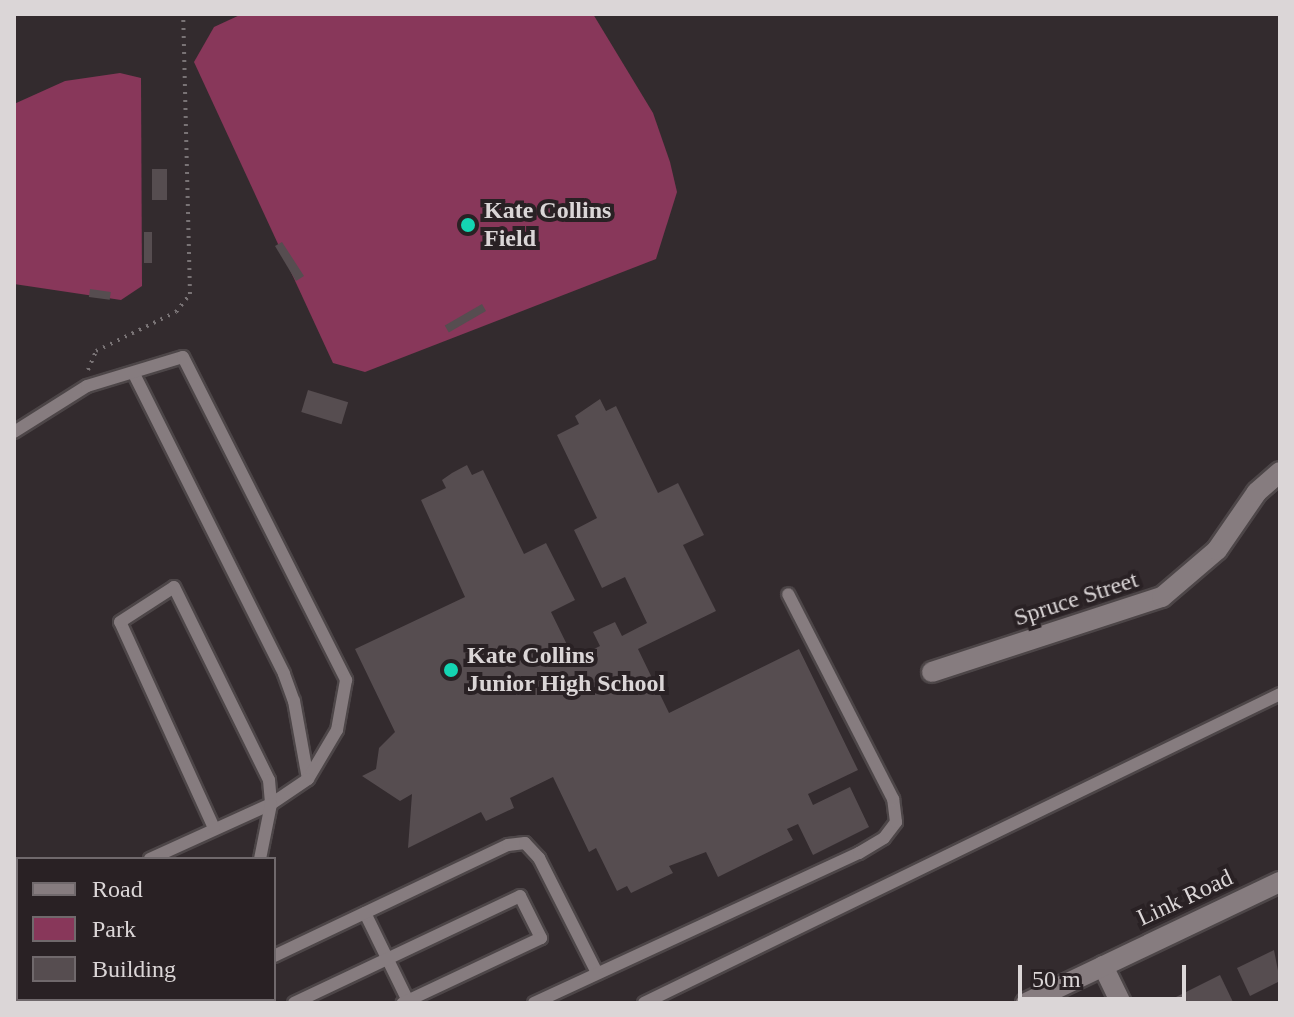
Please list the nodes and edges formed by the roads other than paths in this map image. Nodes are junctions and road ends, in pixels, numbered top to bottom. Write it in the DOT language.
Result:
graph roads {
  1 [pos="134,374"];
  2 [pos="14,432"];
  3 [pos="1280,472"];
  4 [pos="788,594"];
  5 [pos="932,672"];
  6 [pos="1280,694"];
  7 [pos="308,779"];
  8 [pos="271,804"];
  9 [pos="214,828"];
  10 [pos="154,857"];
  11 [pos="260,857"];
  12 [pos="1280,882"];
  13 [pos="365,913"];
  14 [pos="276,955"];
  15 [pos="388,959"];
  16 [pos="1103,966"];
  17 [pos="597,973"];
  18 [pos="406,1002"];
  19 [pos="294,1003"];
  20 [pos="534,1003"];
  21 [pos="644,1003"];
  22 [pos="1026,1003"];
  23 [pos="1121,1003"];
  1 -- 2 [label="lane"];
  1 -- 7 [label="lane"];
  1 -- 7 [label="lane"];
  3 -- 5 [label="street, Spruce Street"];
  4 -- 17 [label="lane"];
  6 -- 21 [label="lane"];
  7 -- 8 [label="lane"];
  8 -- 9 [label="lane"];
  8 -- 9 [label="lane"];
  8 -- 11 [label="lane"];
  9 -- 10 [label="lane"];
  12 -- 16 [label="street, Link Road"];
  13 -- 14 [label="lane"];
  13 -- 15 [label="lane"];
  13 -- 17 [label="lane"];
  15 -- 18 [label="lane"];
  15 -- 18 [label="lane"];
  15 -- 19 [label="lane"];
  16 -- 22 [label="street, Link Road"];
  16 -- 23 [label="street"];
  17 -- 20 [label="lane"];
}
